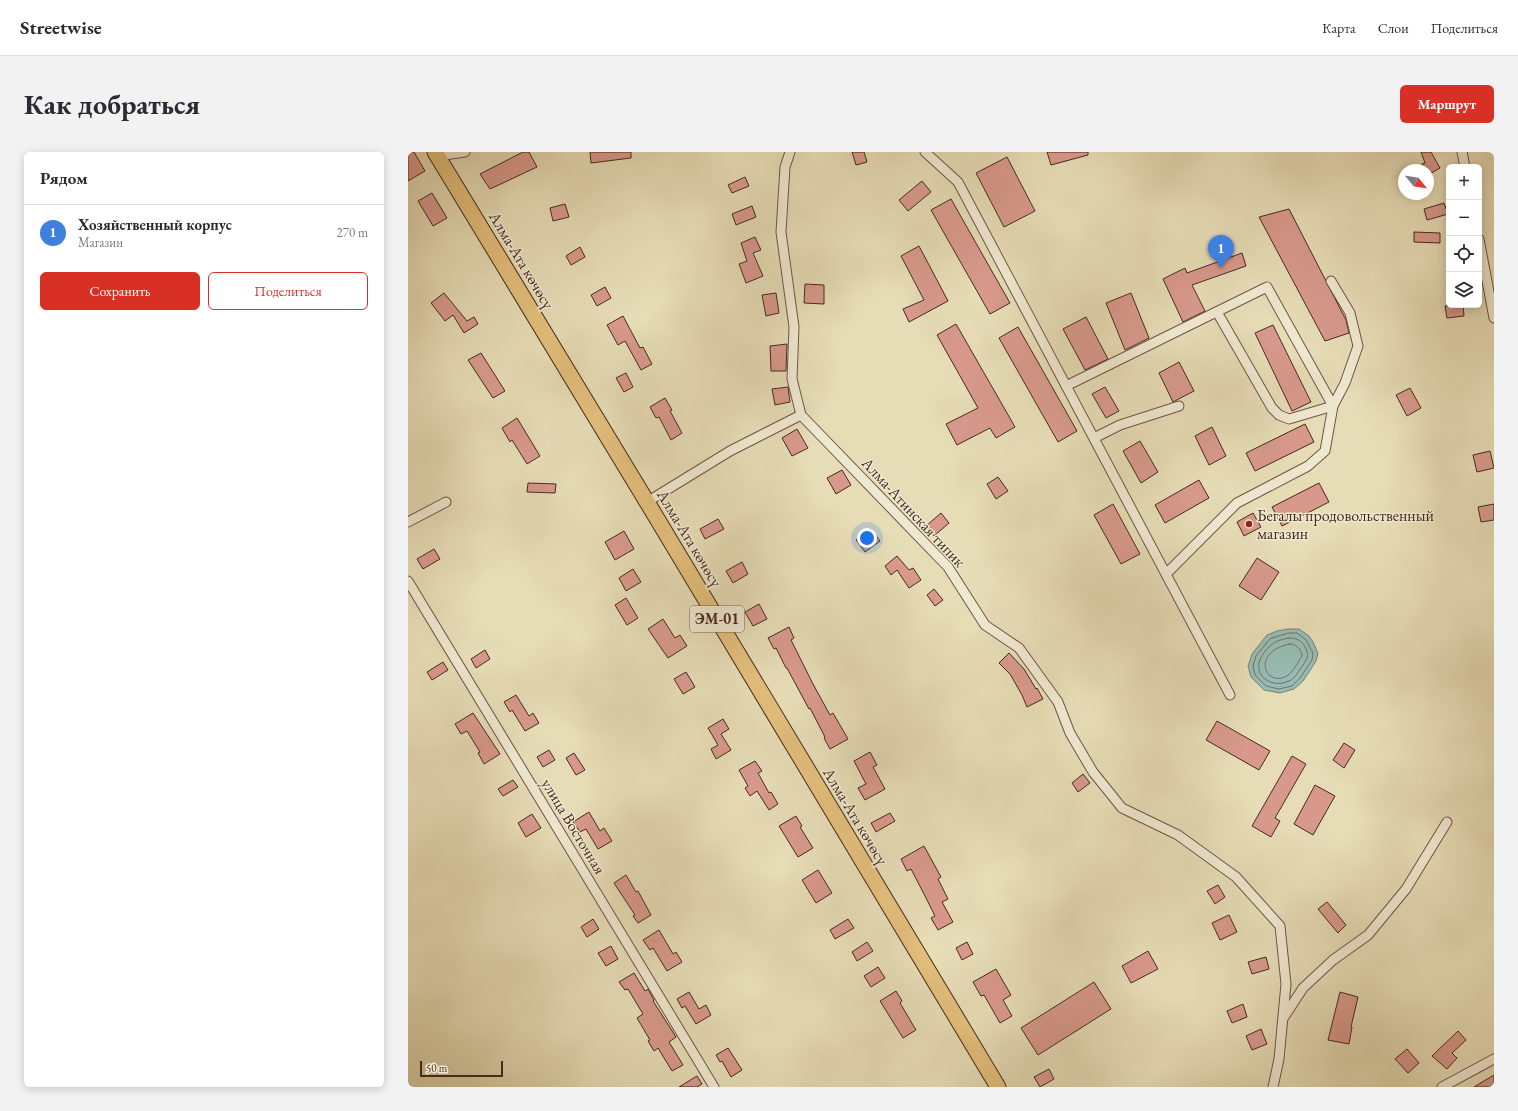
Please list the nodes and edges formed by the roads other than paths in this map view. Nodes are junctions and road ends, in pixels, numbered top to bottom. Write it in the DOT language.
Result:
graph roads {
  1 [pos="465,152"];
  2 [pos="790,152"];
  3 [pos="925,152"];
  4 [pos="1462,152"];
  5 [pos="436,154"];
  6 [pos="1464,164"];
  7 [pos="1482,255"];
  8 [pos="1331,281"];
  9 [pos="1217,312"];
  10 [pos="1494,318"];
  11 [pos="1066,386"];
  12 [pos="1179,406"];
  13 [pos="1333,406"];
  14 [pos="801,415"];
  15 [pos="1094,438"];
  16 [pos="446,502"];
  17 [pos="647,502"];
  18 [pos="408,522"];
  19 [pos="1166,574"];
  20 [pos="408,581"];
  21 [pos="1230,695"];
  22 [pos="1447,822"];
  23 [pos="1283,1018"];
  24 [pos="1494,1059"];
  25 [pos="714,1087"];
  26 [pos="998,1087"];
  27 [pos="1273,1087"];
  28 [pos="1442,1087"];
  1 -- 5 [label="street"];
  2 -- 14 [label="street"];
  3 -- 11 [label="street"];
  4 -- 6 [label="street"];
  5 -- 17 [label="highway, Алма-Ата көчөсү / ЭМ-01"];
  7 -- 10 [label="street"];
  8 -- 13 [label="street"];
  9 -- 11 [label="street"];
  9 -- 13 [label="street"];
  9 -- 13 [label="street"];
  11 -- 15 [label="street"];
  12 -- 15 [label="street"];
  13 -- 19 [label="street"];
  14 -- 17 [label="street"];
  14 -- 23 [label="street, Алма-Атинская типик"];
  15 -- 19 [label="street"];
  16 -- 18 [label="street"];
  17 -- 26 [label="highway, Алма-Ата көчөсү / ЭМ-01"];
  19 -- 21 [label="street"];
  20 -- 25 [label="street, улица Восточная"];
  22 -- 23 [label="street"];
  23 -- 27 [label="street, Алма-Атинская типик"];
  24 -- 28 [label="street"];
}
